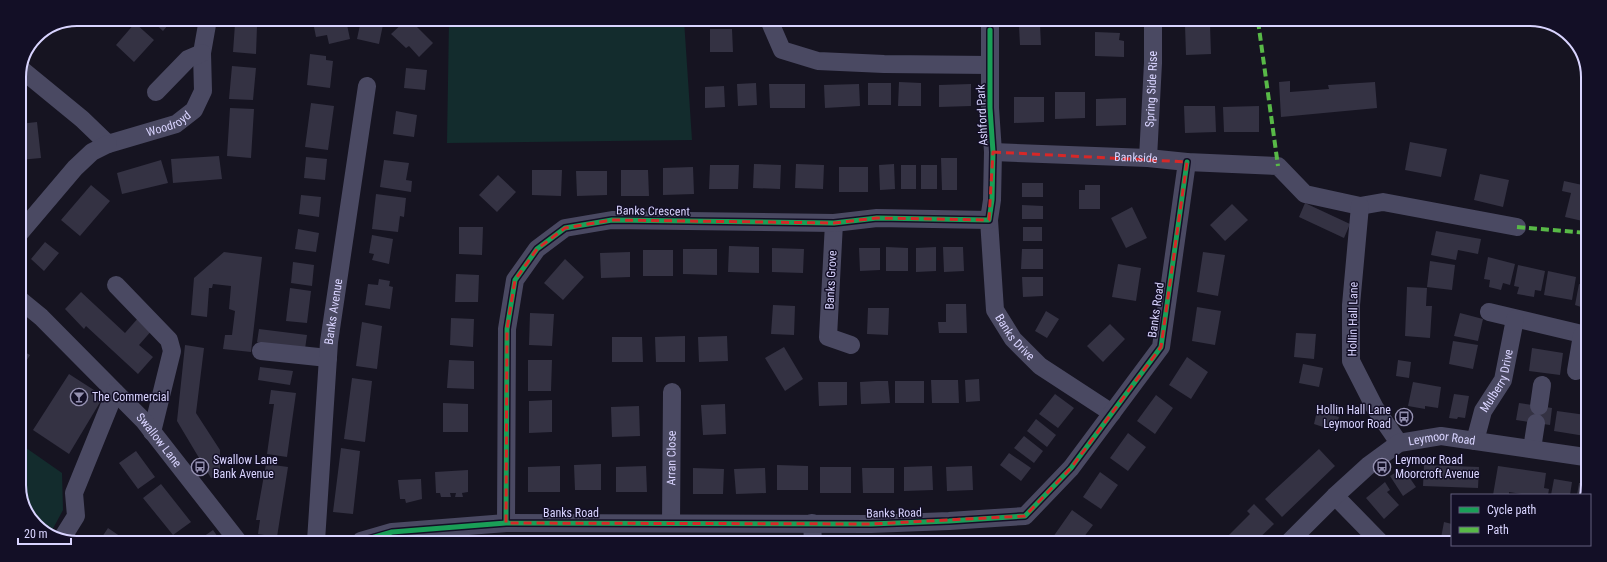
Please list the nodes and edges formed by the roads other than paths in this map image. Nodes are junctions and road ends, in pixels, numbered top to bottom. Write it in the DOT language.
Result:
graph roads {
  1 [pos="207,26"];
  2 [pos="772,26"];
  3 [pos="990,26"];
  4 [pos="1153,26"];
  5 [pos="202,53"];
  6 [pos="990,65"];
  7 [pos="26,73"];
  8 [pos="367,86"];
  9 [pos="156,92"];
  10 [pos="108,144"];
  11 [pos="993,152"];
  12 [pos="1148,158"];
  13 [pos="1188,162"];
  14 [pos="1360,206"];
  15 [pos="989,220"];
  16 [pos="834,223"];
  17 [pos="26,226"];
  18 [pos="1517,227"];
  19 [pos="116,285"];
  20 [pos="26,305"];
  21 [pos="1489,312"];
  22 [pos="1515,319"];
  23 [pos="1581,334"];
  24 [pos="851,345"];
  25 [pos="1581,348"];
  26 [pos="261,351"];
  27 [pos="328,358"];
  28 [pos="1576,371"];
  29 [pos="1542,385"];
  30 [pos="115,392"];
  31 [pos="672,392"];
  32 [pos="1112,413"];
  33 [pos="152,432"];
  34 [pos="1475,441"];
  35 [pos="1399,443"];
  36 [pos="1532,449"];
  37 [pos="1581,456"];
  38 [pos="1335,496"];
  39 [pos="506,523"];
  40 [pos="671,523"];
  41 [pos="812,524"];
  42 [pos="65,534"];
  43 [pos="234,536"];
  44 [pos="316,536"];
  45 [pos="378,536"];
  46 [pos="813,536"];
  47 [pos="1294,536"];
  48 [pos="1374,536"];
  1 -- 5 [label="street, Woodroyd"];
  2 -- 6 [label="street"];
  3 -- 6 [label="street, Ashford Park"];
  4 -- 12 [label="street, Spring Side Rise"];
  5 -- 9 [label="street"];
  5 -- 10 [label="street, Woodroyd"];
  6 -- 11 [label="street, Ashford Park"];
  7 -- 10 [label="street"];
  8 -- 27 [label="street, Banks Avenue"];
  10 -- 17 [label="street, Woodroyd"];
  11 -- 12 [label="street, Bankside"];
  11 -- 15 [label="street, Ashford Park"];
  12 -- 13 [label="street, Bankside"];
  13 -- 14 [label="street, Bankside"];
  13 -- 32 [label="street, Banks Road"];
  14 -- 18 [label="street"];
  14 -- 35 [label="street, Hollin Hall Lane"];
  15 -- 16 [label="street, Banks Crescent"];
  15 -- 32 [label="street, Banks Drive"];
  16 -- 24 [label="street, Banks Grove"];
  16 -- 39 [label="street, Banks Crescent"];
  19 -- 33 [label="street"];
  20 -- 30 [label="street, Swallow Lane"];
  21 -- 22 [label="street"];
  22 -- 23 [label="street"];
  22 -- 34 [label="street, Mulberry Drive"];
  25 -- 28 [label="street"];
  26 -- 27 [label="street"];
  27 -- 44 [label="street, Banks Avenue"];
  29 -- 36 [label="street"];
  30 -- 33 [label="street, Swallow Lane"];
  30 -- 42 [label="street"];
  31 -- 40 [label="street, Arran Close"];
  32 -- 41 [label="street, Banks Road"];
  33 -- 43 [label="street, Swallow Lane"];
  34 -- 35 [label="street, Leymoor Road"];
  34 -- 36 [label="street, Leymoor Road"];
  35 -- 38 [label="street, Leymoor Road"];
  36 -- 37 [label="street, Leymoor Road"];
  38 -- 47 [label="street, Leymoor Road"];
  38 -- 48 [label="street"];
  39 -- 40 [label="street, Banks Road"];
  39 -- 45 [label="street, Banks Road"];
  40 -- 41 [label="street, Banks Road"];
  41 -- 46 [label="street"];
}
